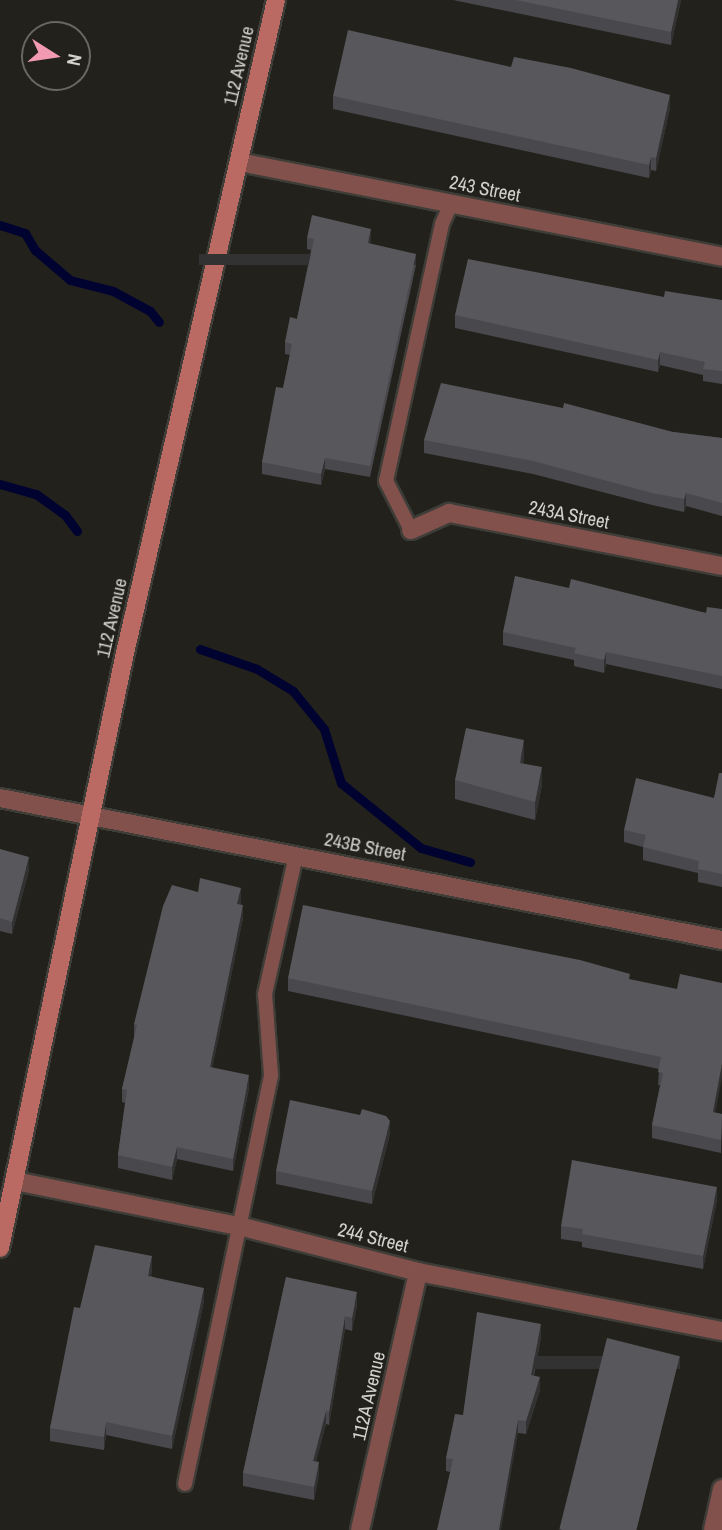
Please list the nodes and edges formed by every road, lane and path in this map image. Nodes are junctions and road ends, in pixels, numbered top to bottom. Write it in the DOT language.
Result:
graph roads {
  1 [pos="276,0"];
  2 [pos="239,162"];
  3 [pos="451,204"];
  4 [pos="722,257"];
  5 [pos="411,530"];
  6 [pos="722,566"];
  7 [pos="0,798"];
  8 [pos="90,814"];
  9 [pos="296,855"];
  10 [pos="722,940"];
  11 [pos="15,1181"];
  12 [pos="239,1226"];
  13 [pos="0,1248"];
  14 [pos="418,1272"];
  15 [pos="722,1331"];
  16 [pos="185,1484"];
  17 [pos="722,1489"];
  18 [pos="360,1530"];
  19 [pos="713,1530"];
  1 -- 2 [label="main road, 112 Avenue"];
  2 -- 3 [label="street, 243 Street"];
  2 -- 8 [label="main road, 112 Avenue"];
  3 -- 4 [label="street, 243 Street"];
  3 -- 5 [label="lane"];
  5 -- 6 [label="street, 243A Street"];
  7 -- 8 [label="street, 243B Street"];
  8 -- 9 [label="street, 243B Street"];
  8 -- 11 [label="main road, 112 Avenue"];
  9 -- 10 [label="street, 243B Street"];
  9 -- 12 [label="lane"];
  11 -- 12 [label="street, 244 Street"];
  11 -- 13 [label="main road, 112 Avenue"];
  12 -- 14 [label="street, 244 Street"];
  12 -- 16 [label="lane"];
  14 -- 15 [label="street, 244 Street"];
  14 -- 18 [label="street, 112A Avenue"];
  17 -- 19 [label="street"];
}
